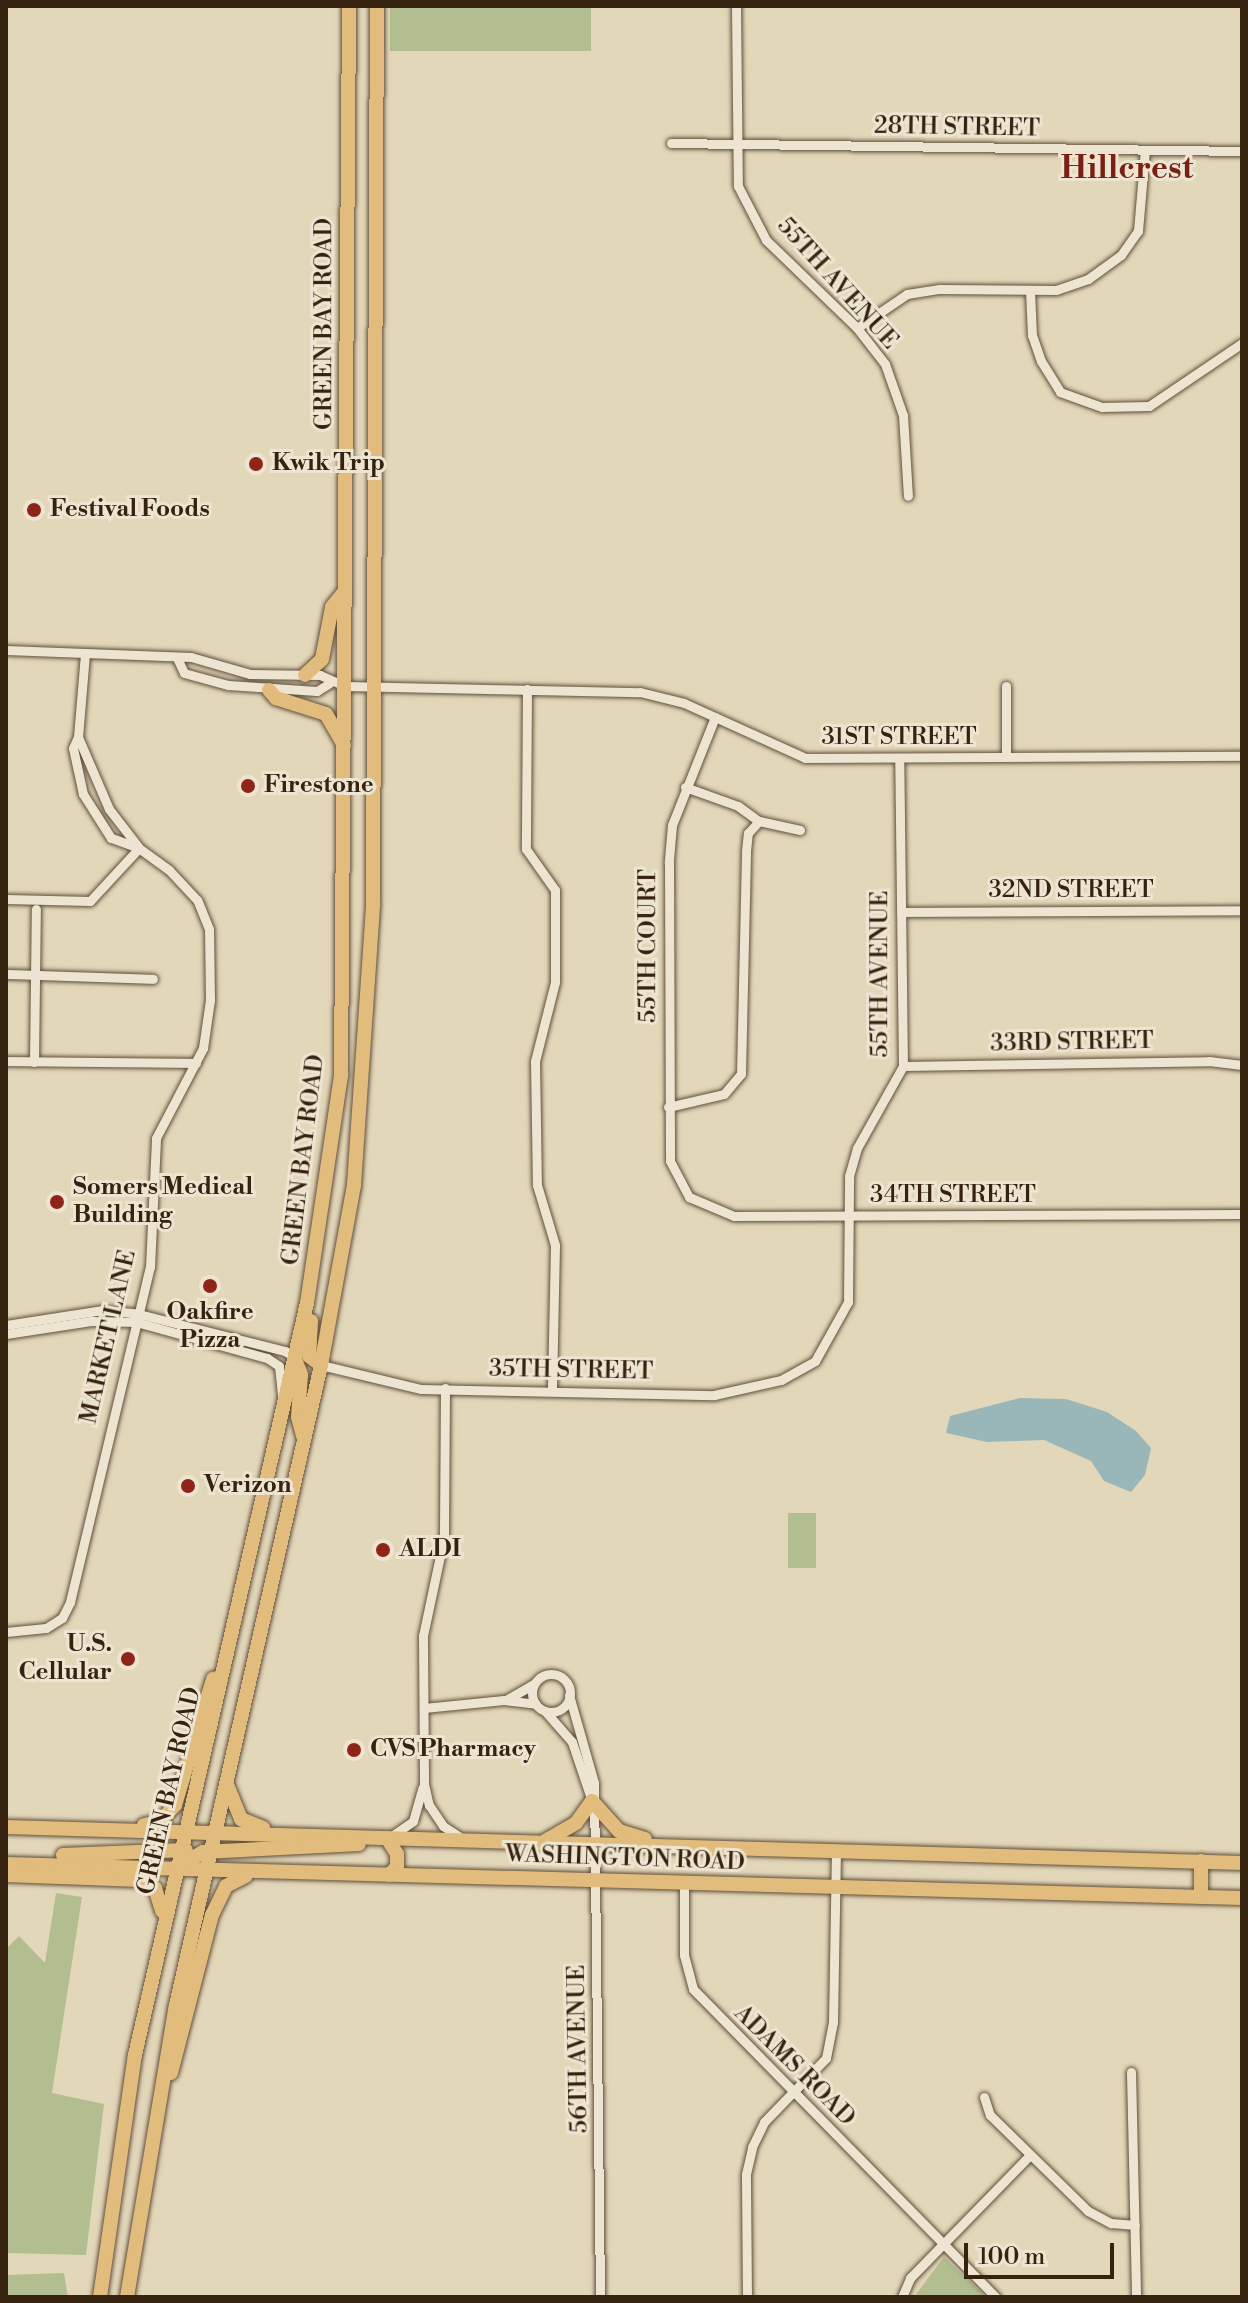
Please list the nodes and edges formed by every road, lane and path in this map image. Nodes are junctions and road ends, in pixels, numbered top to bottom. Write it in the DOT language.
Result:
graph roads {
  1 [pos="349,6"];
  2 [pos="377,6"];
  3 [pos="736,6"];
  4 [pos="671,143"];
  5 [pos="736,146"];
  6 [pos="1145,150"];
  7 [pos="1242,151"];
  8 [pos="1030,290"];
  9 [pos="857,328"];
  10 [pos="1242,343"];
  11 [pos="908,496"];
  12 [pos="345,591"];
  13 [pos="6,650"];
  14 [pos="85,654"];
  15 [pos="178,660"];
  16 [pos="305,675"];
  17 [pos="337,685"];
  18 [pos="373,686"];
  19 [pos="1006,686"];
  20 [pos="527,689"];
  21 [pos="269,690"];
  22 [pos="715,717"];
  23 [pos="78,737"];
  24 [pos="344,746"];
  25 [pos="1242,756"];
  26 [pos="1006,757"];
  27 [pos="899,758"];
  28 [pos="685,787"];
  29 [pos="759,821"];
  30 [pos="800,830"];
  31 [pos="139,848"];
  32 [pos="6,899"];
  33 [pos="36,909"];
  34 [pos="1242,910"];
  35 [pos="901,912"];
  36 [pos="6,974"];
  37 [pos="34,975"];
  38 [pos="153,979"];
  39 [pos="34,1062"];
  40 [pos="8,1063"];
  41 [pos="196,1063"];
  42 [pos="1242,1065"];
  43 [pos="903,1066"];
  44 [pos="668,1107"];
  45 [pos="677,1182"];
  46 [pos="1242,1214"];
  47 [pos="849,1216"];
  48 [pos="307,1303"];
  49 [pos="137,1318"];
  50 [pos="6,1325"];
  51 [pos="6,1334"];
  52 [pos="295,1358"];
  53 [pos="815,1361"];
  54 [pos="321,1365"];
  55 [pos="445,1388"];
  56 [pos="552,1390"];
  57 [pos="283,1405"];
  58 [pos="304,1438"];
  59 [pos="6,1632"];
  60 [pos="222,1666"];
  61 [pos="534,1684"];
  62 [pos="569,1695"];
  63 [pos="504,1700"];
  64 [pos="540,1707"];
  65 [pos="424,1708"];
  66 [pos="227,1781"];
  67 [pos="424,1784"];
  68 [pos="592,1801"];
  69 [pos="6,1827"];
  70 [pos="122,1828"];
  71 [pos="182,1832"];
  72 [pos="216,1832"];
  73 [pos="347,1837"];
  74 [pos="387,1838"];
  75 [pos="465,1841"];
  76 [pos="543,1842"];
  77 [pos="596,1844"];
  78 [pos="700,1847"];
  79 [pos="212,1851"];
  80 [pos="836,1851"];
  81 [pos="178,1852"];
  82 [pos="1201,1861"];
  83 [pos="6,1862"];
  84 [pos="1242,1863"];
  85 [pos="173,1870"];
  86 [pos="208,1871"];
  87 [pos="264,1873"];
  88 [pos="6,1875"];
  89 [pos="389,1875"];
  90 [pos="596,1879"];
  91 [pos="684,1883"];
  92 [pos="836,1886"];
  93 [pos="1201,1897"];
  94 [pos="1242,1898"];
  95 [pos="163,1920"];
  96 [pos="1131,2072"];
  97 [pos="795,2095"];
  98 [pos="984,2097"];
  99 [pos="160,2100"];
  100 [pos="1030,2155"];
  101 [pos="1135,2225"];
  102 [pos="944,2245"];
  103 [pos="100,2297"];
  104 [pos="127,2297"];
  105 [pos="600,2297"];
  106 [pos="747,2297"];
  107 [pos="902,2297"];
  108 [pos="996,2297"];
  109 [pos="1136,2297"];
  1 -- 12 [label="main road, GREEN BAY ROAD"];
  2 -- 18 [label="main road, GREEN BAY ROAD"];
  3 -- 5 [label="street, 55TH AVENUE"];
  4 -- 5 [label="street, 28TH STREET"];
  5 -- 6 [label="street, 28TH STREET"];
  5 -- 9 [label="street, 55TH AVENUE"];
  6 -- 7 [label="street, 28TH STREET"];
  6 -- 8 [label="street"];
  8 -- 9 [label="street"];
  8 -- 10 [label="street"];
  9 -- 11 [label="street, 55TH AVENUE"];
  12 -- 16 [label="main road"];
  12 -- 17 [label="main road, GREEN BAY ROAD"];
  13 -- 14 [label="street, 31ST STREET"];
  14 -- 15 [label="street, 31ST STREET"];
  14 -- 23 [label="street, MARKET LANE"];
  15 -- 16 [label="street, 31ST STREET"];
  15 -- 21 [label="street, 31ST STREET"];
  16 -- 17 [label="street, 31ST STREET"];
  17 -- 18 [label="street, 31ST STREET"];
  17 -- 21 [label="street, 31ST STREET"];
  17 -- 24 [label="main road, GREEN BAY ROAD"];
  18 -- 20 [label="street, 31ST STREET"];
  18 -- 54 [label="main road, GREEN BAY ROAD"];
  19 -- 26 [label="street"];
  20 -- 22 [label="street, 31ST STREET"];
  20 -- 56 [label="street"];
  21 -- 24 [label="main road"];
  22 -- 27 [label="street, 31ST STREET"];
  22 -- 28 [label="street, 55TH COURT"];
  23 -- 31 [label="street, MARKET LANE"];
  23 -- 31 [label="street, MARKET LANE"];
  24 -- 48 [label="main road, GREEN BAY ROAD"];
  25 -- 26 [label="street, 31ST STREET"];
  26 -- 27 [label="street, 31ST STREET"];
  27 -- 35 [label="street, 55TH AVENUE"];
  28 -- 29 [label="street"];
  28 -- 44 [label="street, 55TH COURT"];
  29 -- 30 [label="street"];
  29 -- 44 [label="street"];
  31 -- 32 [label="street"];
  31 -- 41 [label="street, MARKET LANE"];
  33 -- 37 [label="street"];
  34 -- 35 [label="street, 32ND STREET"];
  35 -- 43 [label="street, 55TH AVENUE"];
  36 -- 37 [label="street"];
  37 -- 38 [label="street"];
  37 -- 39 [label="street"];
  39 -- 40 [label="street"];
  39 -- 41 [label="street"];
  41 -- 49 [label="street, MARKET LANE"];
  42 -- 43 [label="street, 33RD STREET"];
  43 -- 47 [label="street, 55TH AVENUE"];
  44 -- 45 [label="street, 55TH COURT"];
  45 -- 47 [label="street, 34TH STREET"];
  46 -- 47 [label="street, 34TH STREET"];
  47 -- 53 [label="street, 55TH AVENUE"];
  48 -- 52 [label="main road, GREEN BAY ROAD"];
  48 -- 54 [label="main road"];
  49 -- 50 [label="street"];
  49 -- 51 [label="street"];
  49 -- 52 [label="street"];
  49 -- 57 [label="street"];
  49 -- 59 [label="street, MARKET LANE"];
  52 -- 57 [label="main road, GREEN BAY ROAD"];
  52 -- 58 [label="main road"];
  53 -- 56 [label="street, 35TH STREET"];
  54 -- 55 [label="street, 35TH STREET"];
  54 -- 58 [label="main road, GREEN BAY ROAD"];
  55 -- 56 [label="street, 35TH STREET"];
  55 -- 65 [label="street"];
  57 -- 60 [label="main road, GREEN BAY ROAD"];
  58 -- 66 [label="main road, GREEN BAY ROAD"];
  60 -- 70 [label="main road"];
  60 -- 71 [label="main road, GREEN BAY ROAD"];
  61 -- 62 [label="street"];
  61 -- 63 [label="street"];
  61 -- 64 [label="street"];
  62 -- 64 [label="street"];
  62 -- 68 [label="street, 56TH AVENUE"];
  63 -- 64 [label="street"];
  63 -- 65 [label="street"];
  64 -- 68 [label="street, 56TH AVENUE"];
  65 -- 67 [label="street"];
  66 -- 72 [label="main road, GREEN BAY ROAD"];
  66 -- 73 [label="main road"];
  67 -- 74 [label="street"];
  67 -- 75 [label="street"];
  68 -- 76 [label="main road"];
  68 -- 77 [label="street, 56TH AVENUE"];
  68 -- 78 [label="main road"];
  69 -- 70 [label="main road, WASHINGTON ROAD"];
  70 -- 71 [label="main road, WASHINGTON ROAD"];
  71 -- 72 [label="main road, WASHINGTON ROAD"];
  71 -- 81 [label="main road, GREEN BAY ROAD"];
  72 -- 73 [label="main road, WASHINGTON ROAD"];
  72 -- 79 [label="main road, GREEN BAY ROAD"];
  72 -- 81 [label="main road"];
  73 -- 74 [label="main road, WASHINGTON ROAD"];
  74 -- 75 [label="main road, WASHINGTON ROAD"];
  74 -- 79 [label="main road"];
  74 -- 89 [label="main road"];
  75 -- 76 [label="main road, WASHINGTON ROAD"];
  76 -- 77 [label="main road, WASHINGTON ROAD"];
  77 -- 78 [label="main road, WASHINGTON ROAD"];
  77 -- 90 [label="street, 56TH AVENUE"];
  78 -- 80 [label="main road, WASHINGTON ROAD"];
  79 -- 85 [label="main road"];
  79 -- 86 [label="main road, GREEN BAY ROAD"];
  80 -- 82 [label="main road, WASHINGTON ROAD"];
  80 -- 92 [label="street"];
  81 -- 83 [label="main road"];
  81 -- 85 [label="main road, GREEN BAY ROAD"];
  82 -- 84 [label="main road, WASHINGTON ROAD"];
  82 -- 93 [label="main road"];
  83 -- 85 [label="main road, WASHINGTON ROAD"];
  85 -- 86 [label="main road, WASHINGTON ROAD"];
  85 -- 95 [label="main road, GREEN BAY ROAD"];
  86 -- 87 [label="main road, WASHINGTON ROAD"];
  86 -- 99 [label="main road, GREEN BAY ROAD"];
  87 -- 89 [label="main road, WASHINGTON ROAD"];
  87 -- 99 [label="main road"];
  88 -- 95 [label="main road"];
  89 -- 90 [label="main road, WASHINGTON ROAD"];
  90 -- 91 [label="main road, WASHINGTON ROAD"];
  90 -- 105 [label="street, 56TH AVENUE"];
  91 -- 92 [label="main road, WASHINGTON ROAD"];
  91 -- 97 [label="street, ADAMS ROAD"];
  92 -- 93 [label="main road, WASHINGTON ROAD"];
  92 -- 97 [label="street"];
  93 -- 94 [label="main road, WASHINGTON ROAD"];
  95 -- 103 [label="main road, GREEN BAY ROAD"];
  96 -- 101 [label="street"];
  97 -- 102 [label="street, ADAMS ROAD"];
  97 -- 106 [label="street"];
  98 -- 100 [label="street"];
  99 -- 104 [label="main road, GREEN BAY ROAD"];
  100 -- 101 [label="street"];
  100 -- 102 [label="street"];
  101 -- 109 [label="street"];
  102 -- 107 [label="street"];
  102 -- 108 [label="street, ADAMS ROAD"];
}
